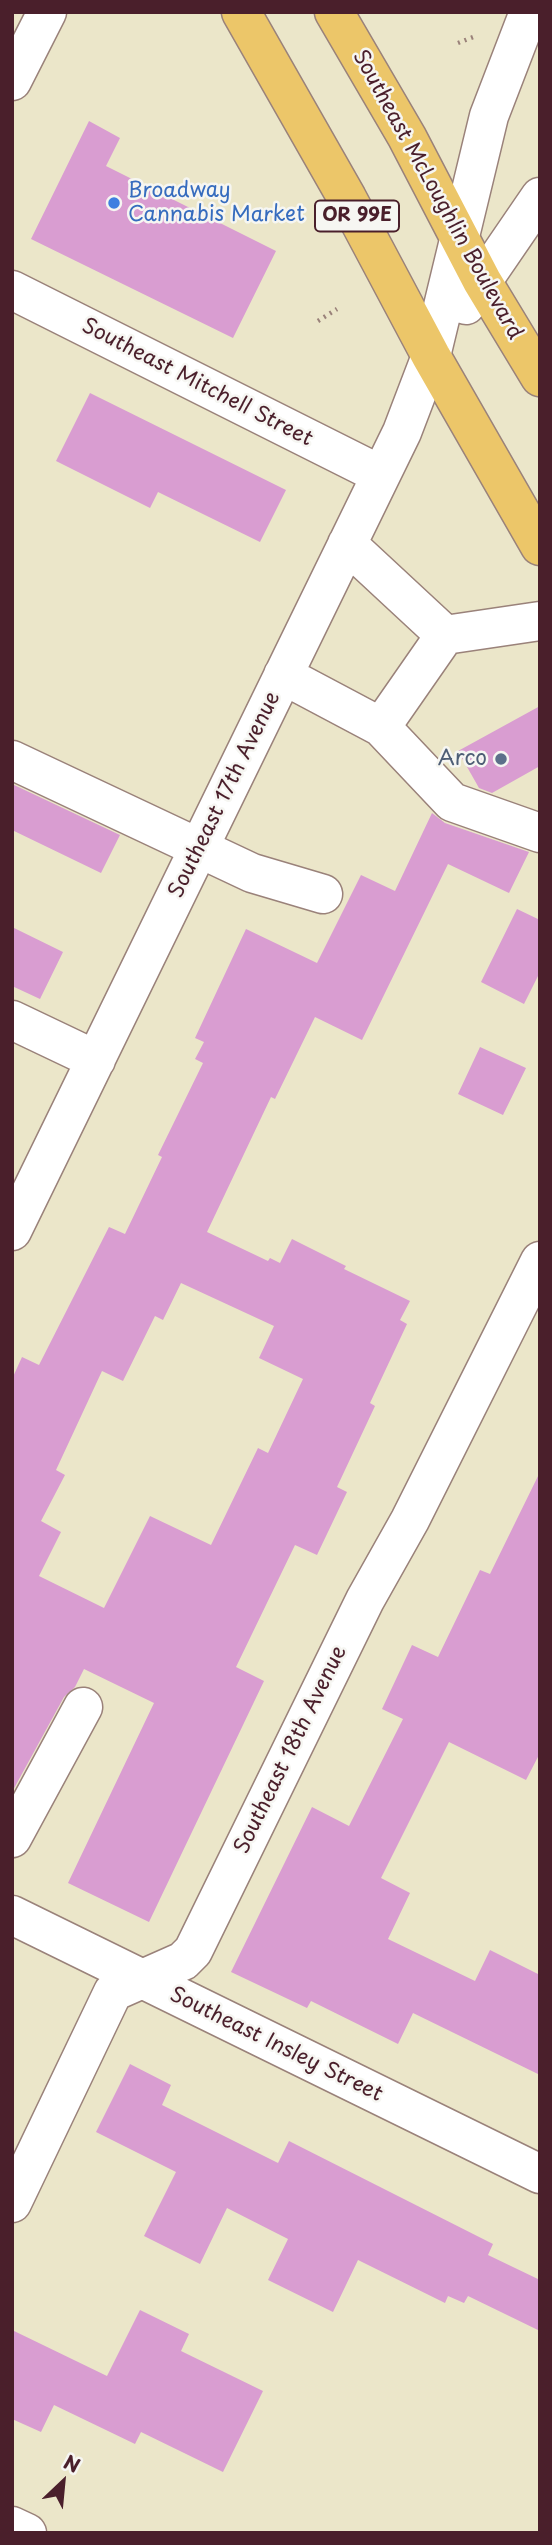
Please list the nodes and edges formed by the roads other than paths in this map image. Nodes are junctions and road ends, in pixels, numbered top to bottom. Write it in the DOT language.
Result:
graph roads {
  1 [pos="47,12"];
  2 [pos="241,12"];
  3 [pos="334,12"];
  4 [pos="529,12"];
  5 [pos="12,81"];
  6 [pos="540,197"];
  7 [pos="460,240"];
  8 [pos="482,281"];
  9 [pos="12,290"];
  10 [pos="431,356"];
  11 [pos="540,377"];
  12 [pos="381,475"];
  13 [pos="347,544"];
  14 [pos="540,546"];
  15 [pos="540,621"];
  16 [pos="445,635"];
  17 [pos="283,675"];
  18 [pos="381,727"];
  19 [pos="12,760"];
  20 [pos="540,833"];
  21 [pos="199,849"];
  22 [pos="323,894"];
  23 [pos="12,1020"];
  24 [pos="96,1060"];
  25 [pos="12,1231"];
  26 [pos="540,1261"];
  27 [pos="83,1707"];
  28 [pos="12,1838"];
  29 [pos="15,1923"];
  30 [pos="142,1979"];
  31 [pos="540,2174"];
  32 [pos="12,2203"];
  33 [pos="12,2526"];
  34 [pos="27,2533"];
  1 -- 5 [label="street"];
  2 -- 10 [label="highway, OR 99E"];
  3 -- 7 [label="highway, Southeast McLoughlin Boulevard"];
  4 -- 7 [label="street, Southeast 17th Avenue"];
  6 -- 8 [label="street, Southeast 17th Avenue"];
  7 -- 8 [label="highway, Southeast McLoughlin Boulevard"];
  7 -- 10 [label="street, Southeast 17th Avenue"];
  8 -- 10 [label="street, Southeast 17th Avenue"];
  8 -- 11 [label="highway, Southeast McLoughlin Boulevard"];
  9 -- 12 [label="street, Southeast Mitchell Street"];
  10 -- 12 [label="street, Southeast 17th Avenue"];
  10 -- 14 [label="highway, OR 99E"];
  12 -- 13 [label="street, Southeast 17th Avenue"];
  13 -- 16 [label="street"];
  13 -- 17 [label="street, Southeast 17th Avenue"];
  15 -- 16 [label="street"];
  16 -- 18 [label="street"];
  17 -- 18 [label="street"];
  17 -- 21 [label="street, Southeast 17th Avenue"];
  18 -- 20 [label="street"];
  19 -- 21 [label="street"];
  21 -- 22 [label="street"];
  21 -- 24 [label="street, Southeast 17th Avenue"];
  23 -- 24 [label="street"];
  24 -- 25 [label="street, Southeast 17th Avenue"];
  26 -- 30 [label="street, Southeast 18th Avenue"];
  27 -- 28 [label="street"];
  29 -- 30 [label="street, Southeast Insley Street"];
  30 -- 31 [label="street, Southeast Insley Street"];
  30 -- 32 [label="street, Southeast 18th Avenue"];
  33 -- 34 [label="street"];
}
